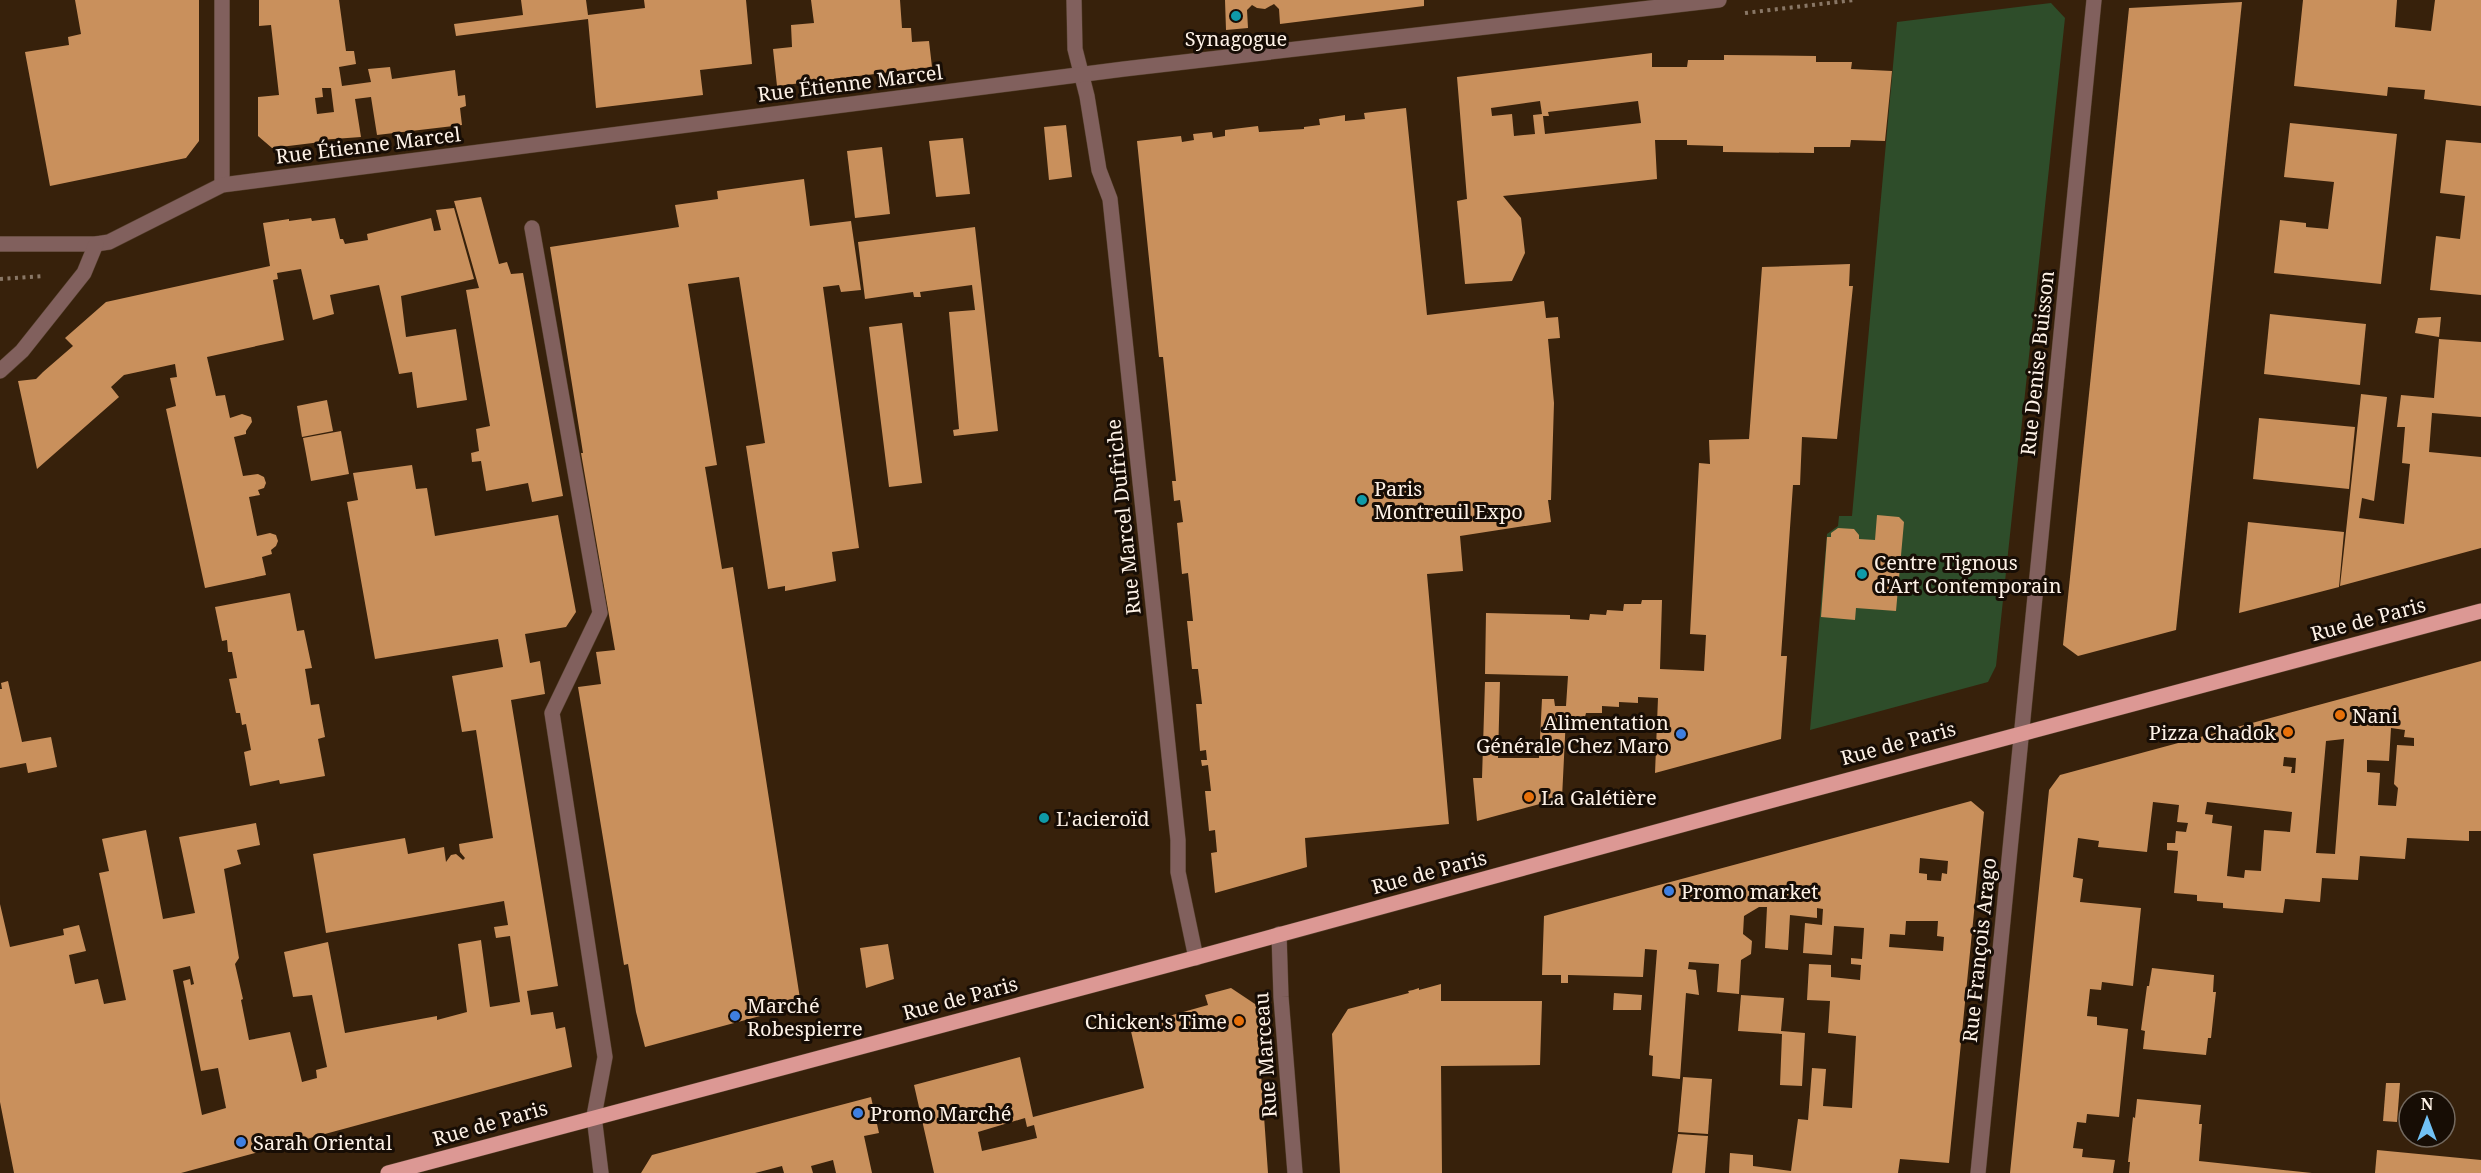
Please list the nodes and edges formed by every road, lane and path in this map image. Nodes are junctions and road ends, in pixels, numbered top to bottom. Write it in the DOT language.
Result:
graph roads {
  1 [pos="222,0"];
  2 [pos="1074,0"];
  3 [pos="1719,0"];
  4 [pos="2094,0"];
  5 [pos="1081,75"];
  6 [pos="222,185"];
  7 [pos="532,228"];
  8 [pos="0,244"];
  9 [pos="96,244"];
  10 [pos="0,371"];
  11 [pos="2481,610"];
  12 [pos="2022,731"];
  13 [pos="1279,934"];
  14 [pos="1196,958"];
  15 [pos="594,1116"];
  16 [pos="388,1173"];
  17 [pos="601,1173"];
  18 [pos="1295,1173"];
  19 [pos="1978,1173"];
  1 -- 6 [label="street"];
  2 -- 5 [label="street, Rue Marcel Dufriche"];
  3 -- 5 [label="street, Rue Étienne Marcel"];
  4 -- 12 [label="street, Rue Denise Buisson"];
  5 -- 6 [label="street, Rue Étienne Marcel"];
  5 -- 14 [label="street, Rue Marcel Dufriche"];
  6 -- 9 [label="street, Rue Étienne Marcel"];
  7 -- 15 [label="street"];
  8 -- 9 [label="street, Rue Étienne Marcel"];
  9 -- 10 [label="street"];
  11 -- 12 [label="main road, Rue de Paris"];
  12 -- 13 [label="main road, Rue de Paris"];
  12 -- 19 [label="street, Rue François Arago"];
  13 -- 14 [label="main road, Rue de Paris"];
  13 -- 18 [label="street, Rue Marceau"];
  14 -- 15 [label="main road, Rue de Paris"];
  15 -- 16 [label="main road, Rue de Paris"];
  15 -- 17 [label="street"];
}
